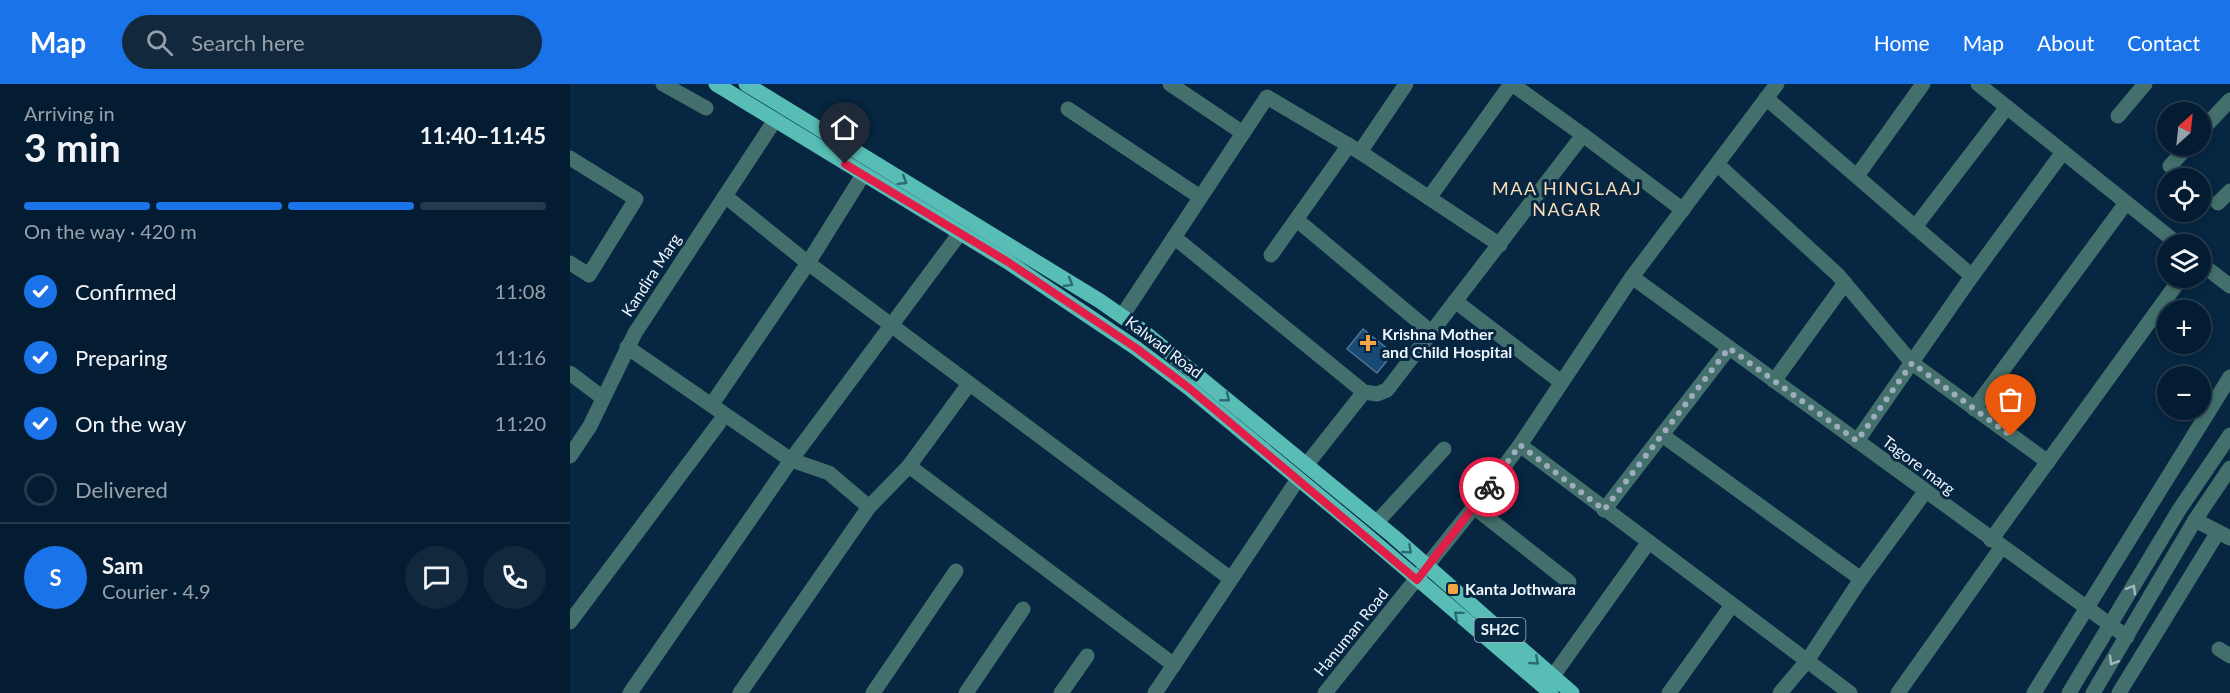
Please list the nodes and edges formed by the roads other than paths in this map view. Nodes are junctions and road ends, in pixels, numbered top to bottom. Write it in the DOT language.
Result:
graph roads {
  1 [pos="663,84"];
  2 [pos="716,84"];
  3 [pos="746,84"];
  4 [pos="1170,84"];
  5 [pos="1406,84"];
  6 [pos="1511,84"];
  7 [pos="1777,84"];
  8 [pos="1923,84"];
  9 [pos="1978,84"];
  10 [pos="2145,84"];
  11 [pos="1767,98"];
  12 [pos="2230,100"];
  13 [pos="2007,107"];
  14 [pos="706,108"];
  15 [pos="1068,109"];
  16 [pos="773,113"];
  17 [pos="2118,116"];
  18 [pos="2211,120"];
  19 [pos="1243,133"];
  20 [pos="1583,135"];
  21 [pos="1354,149"];
  22 [pos="2063,152"];
  23 [pos="2179,156"];
  24 [pos="570,158"];
  25 [pos="1717,164"];
  26 [pos="2170,166"];
  27 [pos="863,175"];
  28 [pos="1857,176"];
  29 [pos="2230,191"];
  30 [pos="725,196"];
  31 [pos="1200,197"];
  32 [pos="1429,198"];
  33 [pos="2126,202"];
  34 [pos="2218,203"];
  35 [pos="1683,210"];
  36 [pos="1297,220"];
  37 [pos="1915,227"];
  38 [pos="960,233"];
  39 [pos="2166,234"];
  40 [pos="1174,237"];
  41 [pos="1500,245"];
  42 [pos="1271,255"];
  43 [pos="570,263"];
  44 [pos="808,263"];
  45 [pos="2211,271"];
  46 [pos="1972,276"];
  47 [pos="1632,278"];
  48 [pos="1845,283"];
  49 [pos="2230,286"];
  50 [pos="2174,288"];
  51 [pos="1455,301"];
  52 [pos="1122,316"];
  53 [pos="892,325"];
  54 [pos="1143,331"];
  55 [pos="1431,332"];
  56 [pos="1131,345"];
  57 [pos="627,347"];
  58 [pos="1729,348"];
  59 [pos="1912,363"];
  60 [pos="570,373"];
  61 [pos="2230,377"];
  62 [pos="1774,381"];
  63 [pos="1561,382"];
  64 [pos="969,384"];
  65 [pos="1364,392"];
  66 [pos="603,398"];
  67 [pos="712,404"];
  68 [pos="1974,409"];
  69 [pos="719,423"];
  70 [pos="1662,435"];
  71 [pos="2230,435"];
  72 [pos="1857,441"];
  73 [pos="1520,445"];
  74 [pos="1444,449"];
  75 [pos="570,456"];
  76 [pos="791,460"];
  77 [pos="2048,462"];
  78 [pos="1307,464"];
  79 [pos="909,466"];
  80 [pos="2230,468"];
  81 [pos="1298,478"];
  82 [pos="1925,492"];
  83 [pos="869,507"];
  84 [pos="1474,507"];
  85 [pos="1604,510"];
  86 [pos="2195,520"];
  87 [pos="1377,522"];
  88 [pos="2224,535"];
  89 [pos="1648,543"];
  90 [pos="1996,544"];
  91 [pos="1427,567"];
  92 [pos="956,571"];
  93 [pos="1231,579"];
  94 [pos="1862,579"];
  95 [pos="1417,580"];
  96 [pos="1569,582"];
  97 [pos="1732,605"];
  98 [pos="1023,609"];
  99 [pos="2084,609"];
  100 [pos="570,622"];
  101 [pos="2110,626"];
  102 [pos="2127,638"];
  103 [pos="1087,656"];
  104 [pos="1807,661"];
  105 [pos="1174,665"];
  106 [pos="1552,676"];
  107 [pos="1328,692"];
  108 [pos="630,693"];
  109 [pos="741,693"];
  110 [pos="873,693"];
  111 [pos="966,693"];
  112 [pos="1061,693"];
  113 [pos="1155,693"];
  114 [pos="1551,693"];
  115 [pos="1572,693"];
  116 [pos="1670,693"];
  117 [pos="1780,693"];
  118 [pos="1850,693"];
  119 [pos="1898,693"];
  120 [pos="2034,693"];
  121 [pos="2069,693"];
  122 [pos="2093,693"];
  123 [pos="2119,693"];
  1 -- 14 [label="street"];
  2 -- 16 [label="main road, Kalwad Road / SH2C"];
  3 -- 16 [label="main road, Kalwad Road / SH2C"];
  4 -- 19 [label="street"];
  5 -- 21 [label="street"];
  6 -- 20 [label="street"];
  6 -- 32 [label="street"];
  7 -- 11 [label="street, Hanuman Road"];
  8 -- 28 [label="street"];
  9 -- 13 [label="street"];
  10 -- 17 [label="street"];
  11 -- 25 [label="street, Hanuman Road"];
  11 -- 28 [label="street"];
  12 -- 18 [label="street"];
  13 -- 22 [label="street"];
  13 -- 37 [label="street"];
  15 -- 31 [label="street"];
  16 -- 27 [label="main road, Kalwad Road / SH2C"];
  16 -- 30 [label="street, Kandira Marg"];
  16 -- 52 [label="main road, Kalwad Road / SH2C, one-way"];
  19 -- 21 [label="street"];
  19 -- 31 [label="street"];
  20 -- 35 [label="street"];
  20 -- 41 [label="street"];
  21 -- 32 [label="street"];
  21 -- 36 [label="street"];
  22 -- 33 [label="street"];
  22 -- 46 [label="street"];
  23 -- 26 [label="street"];
  24 -- 43 [label="street"];
  25 -- 35 [label="street, Hanuman Road"];
  25 -- 48 [label="street"];
  27 -- 38 [label="main road, Kalwad Road / SH2C"];
  27 -- 44 [label="street"];
  28 -- 37 [label="street"];
  29 -- 34 [label="street"];
  30 -- 44 [label="street"];
  30 -- 57 [label="street, Kandira Marg"];
  31 -- 40 [label="street"];
  32 -- 41 [label="street"];
  33 -- 39 [label="street"];
  33 -- 68 [label="street"];
  35 -- 47 [label="street, Hanuman Road"];
  36 -- 42 [label="street"];
  36 -- 55 [label="street"];
  37 -- 46 [label="street"];
  38 -- 53 [label="street"];
  38 -- 56 [label="main road, Kalwad Road / SH2C"];
  40 -- 52 [label="street"];
  40 -- 65 [label="street"];
  41 -- 51 [label="street"];
  44 -- 53 [label="street"];
  44 -- 67 [label="street"];
  45 -- 49 [label="street"];
  46 -- 59 [label="street"];
  47 -- 58 [label="street, Tagore marg"];
  47 -- 63 [label="street, Hanuman Road"];
  48 -- 59 [label="street"];
  48 -- 62 [label="street"];
  50 -- 77 [label="street"];
  51 -- 55 [label="street"];
  51 -- 63 [label="street"];
  52 -- 54 [label="main road, Kalwad Road / SH2C"];
  53 -- 64 [label="street"];
  53 -- 76 [label="street"];
  54 -- 56 [label="main road"];
  54 -- 78 [label="main road, Kalwad Road / SH2C, one-way"];
  55 -- 65 [label="street"];
  56 -- 81 [label="main road, Kalwad Road / SH2C"];
  57 -- 66 [label="street, Kandira Marg"];
  57 -- 67 [label="street"];
  58 -- 62 [label="street, Tagore marg"];
  58 -- 70 [label="street"];
  59 -- 68 [label="street"];
  59 -- 72 [label="street"];
  60 -- 66 [label="street"];
  61 -- 99 [label="street"];
  62 -- 72 [label="street, Tagore marg"];
  63 -- 73 [label="street, Hanuman Road"];
  64 -- 79 [label="street"];
  64 -- 93 [label="street"];
  65 -- 78 [label="street"];
  66 -- 75 [label="street, Kandira Marg"];
  67 -- 76 [label="street"];
  68 -- 77 [label="street"];
  69 -- 100 [label="street"];
  70 -- 85 [label="street"];
  70 -- 94 [label="street"];
  101 -- 71 [label="street, one-way"];
  72 -- 82 [label="street, Tagore marg"];
  73 -- 84 [label="street, Hanuman Road"];
  73 -- 85 [label="street"];
  74 -- 87 [label="street"];
  76 -- 83 [label="street"];
  76 -- 108 [label="street"];
  77 -- 90 [label="street"];
  78 -- 87 [label="main road, Kalwad Road / SH2C"];
  79 -- 83 [label="street"];
  79 -- 105 [label="street"];
  80 -- 86 [label="street"];
  81 -- 93 [label="street"];
  81 -- 95 [label="main road, Kalwad Road / SH2C"];
  82 -- 90 [label="street, Tagore marg"];
  82 -- 94 [label="street"];
  83 -- 109 [label="street"];
  84 -- 91 [label="street, Hanuman Road"];
  84 -- 96 [label="street"];
  85 -- 89 [label="street"];
  86 -- 88 [label="street"];
  86 -- 102 [label="street"];
  87 -- 91 [label="main road, Kalwad Road / SH2C, one-way"];
  88 -- 123 [label="street"];
  89 -- 97 [label="street"];
  89 -- 106 [label="street"];
  90 -- 99 [label="street, Tagore marg"];
  90 -- 119 [label="street"];
  91 -- 95 [label="street, Hanuman Road"];
  91 -- 106 [label="main road, Kalwad Road / SH2C, one-way"];
  92 -- 110 [label="street"];
  93 -- 105 [label="street"];
  94 -- 104 [label="street"];
  95 -- 107 [label="street, Hanuman Road"];
  114 -- 95 [label="main road, Kalwad Road / SH2C, one-way"];
  97 -- 104 [label="street"];
  97 -- 116 [label="street"];
  98 -- 111 [label="street"];
  99 -- 101 [label="street, Tagore marg"];
  99 -- 120 [label="street"];
  101 -- 102 [label="street, Tagore marg"];
  101 -- 121 [label="street"];
  102 -- 122 [label="street, one-way"];
  103 -- 112 [label="street"];
  104 -- 117 [label="street"];
  104 -- 118 [label="street"];
  105 -- 113 [label="street"];
  106 -- 115 [label="main road, Kalwad Road / SH2C"];
}
